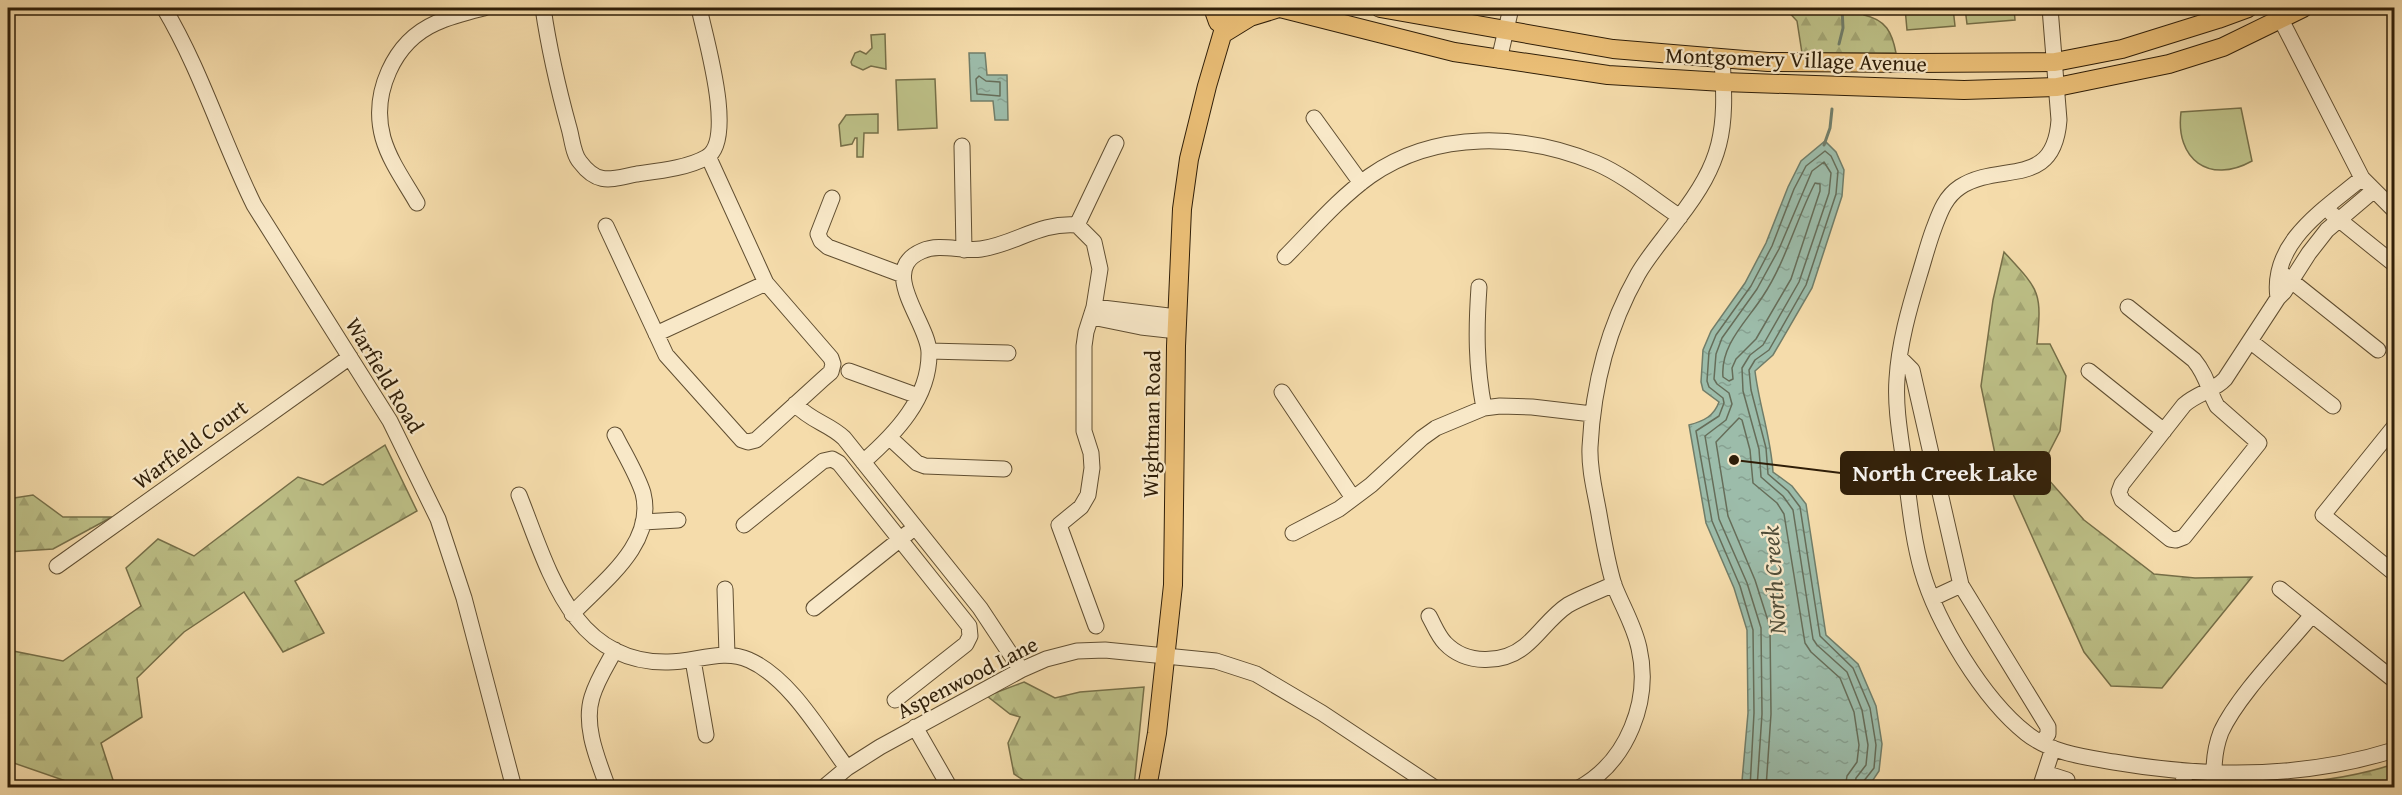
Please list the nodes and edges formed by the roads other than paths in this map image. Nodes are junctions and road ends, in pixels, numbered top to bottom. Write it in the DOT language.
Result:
graph roads {
  1 [pos="164,8"];
  2 [pos="484,8"];
  3 [pos="543,8"];
  4 [pos="699,8"];
  5 [pos="1230,8"];
  6 [pos="1280,8"];
  7 [pos="1380,8"];
  8 [pos="1511,8"];
  9 [pos="2050,8"];
  10 [pos="2248,8"];
  11 [pos="2303,8"];
  12 [pos="2278,13"];
  13 [pos="1219,17"];
  14 [pos="1506,32"];
  15 [pos="1722,59"];
  16 [pos="1499,60"];
  17 [pos="2055,62"];
  18 [pos="1723,82"];
  19 [pos="2057,87"];
  20 [pos="1314,118"];
  21 [pos="1116,143"];
  22 [pos="962,146"];
  23 [pos="708,156"];
  24 [pos="2362,178"];
  25 [pos="1361,183"];
  26 [pos="2373,190"];
  27 [pos="832,198"];
  28 [pos="417,203"];
  29 [pos="2326,208"];
  30 [pos="2394,210"];
  31 [pos="1680,217"];
  32 [pos="2338,220"];
  33 [pos="1077,225"];
  34 [pos="606,226"];
  35 [pos="964,250"];
  36 [pos="1285,257"];
  37 [pos="2394,264"];
  38 [pos="903,275"];
  39 [pos="2285,276"];
  40 [pos="766,284"];
  41 [pos="1479,287"];
  42 [pos="2128,307"];
  43 [pos="1093,312"];
  44 [pos="1177,324"];
  45 [pos="656,334"];
  46 [pos="2250,341"];
  47 [pos="929,351"];
  48 [pos="2378,351"];
  49 [pos="1008,353"];
  50 [pos="350,357"];
  51 [pos="1900,358"];
  52 [pos="849,371"];
  53 [pos="2089,371"];
  54 [pos="2211,390"];
  55 [pos="1282,392"];
  56 [pos="918,396"];
  57 [pos="795,404"];
  58 [pos="2333,406"];
  59 [pos="1484,408"];
  60 [pos="1592,414"];
  61 [pos="2394,427"];
  62 [pos="2164,431"];
  63 [pos="615,435"];
  64 [pos="890,438"];
  65 [pos="863,462"];
  66 [pos="1004,469"];
  67 [pos="519,495"];
  68 [pos="1353,498"];
  69 [pos="678,520"];
  70 [pos="643,522"];
  71 [pos="744,525"];
  72 [pos="915,528"];
  73 [pos="1293,533"];
  74 [pos="900,539"];
  75 [pos="57,566"];
  76 [pos="2394,573"];
  77 [pos="1614,584"];
  78 [pos="1961,585"];
  79 [pos="725,589"];
  80 [pos="2280,589"];
  81 [pos="1933,598"];
  82 [pos="814,608"];
  83 [pos="572,614"];
  84 [pos="2312,615"];
  85 [pos="1429,616"];
  86 [pos="1096,626"];
  87 [pos="615,650"];
  88 [pos="727,655"];
  89 [pos="1165,655"];
  90 [pos="693,660"];
  91 [pos="1021,670"];
  92 [pos="2394,680"];
  93 [pos="895,700"];
  94 [pos="915,727"];
  95 [pos="705,735"];
  96 [pos="2048,745"];
  97 [pos="2394,750"];
  98 [pos="847,768"];
  99 [pos="2182,771"];
  100 [pos="2214,772"];
  101 [pos="2042,780"];
  102 [pos="514,788"];
  103 [pos="608,788"];
  104 [pos="823,788"];
  105 [pos="951,788"];
  106 [pos="1147,788"];
  107 [pos="1435,788"];
  108 [pos="1579,788"];
  109 [pos="2064,788"];
  110 [pos="2186,788"];
  1 -- 50 [label="street, Warfield Road"];
  2 -- 28 [label="street"];
  3 -- 23 [label="street"];
  4 -- 23 [label="street"];
  5 -- 13 [label="main road, Wightman Road"];
  6 -- 13 [label="main road"];
  6 -- 16 [label="main road, Montgomery Village Avenue"];
  7 -- 14 [label="main road, Montgomery Village Avenue"];
  8 -- 14 [label="street"];
  9 -- 17 [label="street"];
  10 -- 17 [label="main road, Montgomery Village Avenue"];
  11 -- 12 [label="main road, Montgomery Village Avenue"];
  12 -- 19 [label="main road, Montgomery Village Avenue"];
  12 -- 24 [label="street"];
  13 -- 44 [label="main road, Wightman Road"];
  14 -- 15 [label="main road, Montgomery Village Avenue"];
  14 -- 16 [label="street"];
  15 -- 17 [label="main road, Montgomery Village Avenue"];
  15 -- 18 [label="street"];
  16 -- 18 [label="main road, Montgomery Village Avenue"];
  17 -- 19 [label="street"];
  18 -- 19 [label="main road, Montgomery Village Avenue"];
  18 -- 31 [label="street"];
  19 -- 51 [label="street"];
  20 -- 25 [label="street"];
  21 -- 33 [label="street"];
  22 -- 35 [label="street"];
  23 -- 40 [label="street"];
  24 -- 26 [label="street"];
  24 -- 29 [label="street"];
  25 -- 31 [label="street"];
  25 -- 36 [label="street"];
  26 -- 30 [label="street"];
  26 -- 32 [label="street"];
  27 -- 38 [label="street"];
  29 -- 32 [label="street"];
  29 -- 39 [label="street"];
  31 -- 60 [label="street"];
  32 -- 37 [label="street"];
  32 -- 39 [label="street"];
  33 -- 35 [label="street"];
  33 -- 43 [label="street"];
  34 -- 45 [label="street"];
  35 -- 38 [label="street"];
  38 -- 47 [label="street"];
  39 -- 46 [label="street"];
  39 -- 48 [label="street"];
  40 -- 45 [label="street"];
  40 -- 57 [label="street"];
  41 -- 59 [label="street"];
  42 -- 54 [label="street"];
  43 -- 44 [label="street"];
  43 -- 86 [label="street"];
  44 -- 89 [label="main road, Wightman Road"];
  45 -- 57 [label="street"];
  46 -- 54 [label="street"];
  46 -- 58 [label="street"];
  47 -- 49 [label="street"];
  47 -- 56 [label="street"];
  50 -- 75 [label="street, Warfield Court"];
  50 -- 102 [label="street, Warfield Road"];
  51 -- 78 [label="street"];
  51 -- 81 [label="street"];
  52 -- 56 [label="street"];
  53 -- 62 [label="street"];
  54 -- 62 [label="street"];
  54 -- 62 [label="street"];
  55 -- 68 [label="street"];
  56 -- 64 [label="street"];
  57 -- 65 [label="street"];
  59 -- 60 [label="street"];
  59 -- 68 [label="street"];
  60 -- 77 [label="street"];
  61 -- 76 [label="street"];
  63 -- 70 [label="street"];
  64 -- 65 [label="street"];
  64 -- 66 [label="street"];
  65 -- 72 [label="street"];
  67 -- 83 [label="street"];
  68 -- 73 [label="street"];
  69 -- 70 [label="street"];
  70 -- 83 [label="street"];
  71 -- 74 [label="street"];
  72 -- 74 [label="street"];
  72 -- 91 [label="street"];
  74 -- 82 [label="street"];
  74 -- 93 [label="street"];
  77 -- 85 [label="street"];
  77 -- 108 [label="street"];
  78 -- 81 [label="street"];
  78 -- 96 [label="street"];
  79 -- 88 [label="street"];
  80 -- 84 [label="street"];
  81 -- 96 [label="street"];
  83 -- 87 [label="street"];
  84 -- 92 [label="street"];
  84 -- 100 [label="street"];
  87 -- 90 [label="street"];
  87 -- 103 [label="street"];
  88 -- 90 [label="street"];
  88 -- 98 [label="street"];
  89 -- 91 [label="street, Aspenwood Lane"];
  89 -- 106 [label="main road, Wightman Road"];
  89 -- 107 [label="street, Aspenwood Lane"];
  90 -- 95 [label="street"];
  91 -- 94 [label="street, Aspenwood Lane"];
  94 -- 98 [label="street, Aspenwood Lane"];
  94 -- 105 [label="street"];
  96 -- 99 [label="street"];
  96 -- 101 [label="street"];
  97 -- 100 [label="street"];
  98 -- 104 [label="street, Aspenwood Lane"];
  99 -- 100 [label="street"];
  99 -- 110 [label="street"];
  101 -- 109 [label="street"];
}
